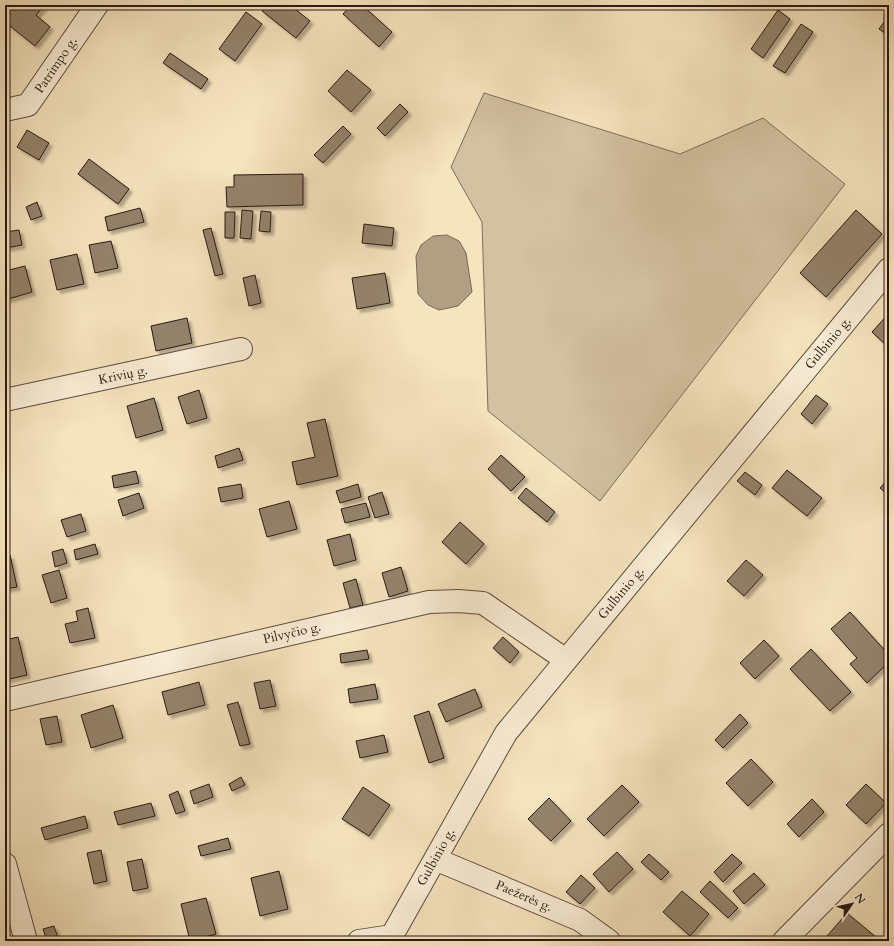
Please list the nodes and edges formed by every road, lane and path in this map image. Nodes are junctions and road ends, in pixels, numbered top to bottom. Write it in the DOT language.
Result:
graph roads {
  1 [pos="96,5"];
  2 [pos="5,110"];
  3 [pos="887,274"];
  4 [pos="241,349"];
  5 [pos="5,400"];
  6 [pos="566,660"];
  7 [pos="5,700"];
  8 [pos="889,834"];
  9 [pos="435,859"];
  10 [pos="5,864"];
  11 [pos="390,938"];
  12 [pos="26,941"];
  13 [pos="359,941"];
  14 [pos="609,941"];
  15 [pos="784,941"];
  1 -- 2 [label="street, Patrimpo g."];
  3 -- 6 [label="street, Gulbinio g."];
  4 -- 5 [label="street, Krivių g."];
  6 -- 7 [label="street, Pilvyčio g."];
  6 -- 9 [label="street, Gulbinio g."];
  8 -- 15 [label="street"];
  9 -- 11 [label="street, Gulbinio g."];
  9 -- 14 [label="street, Paežerės g."];
  10 -- 12 [label="street"];
  11 -- 13 [label="street"];
}
